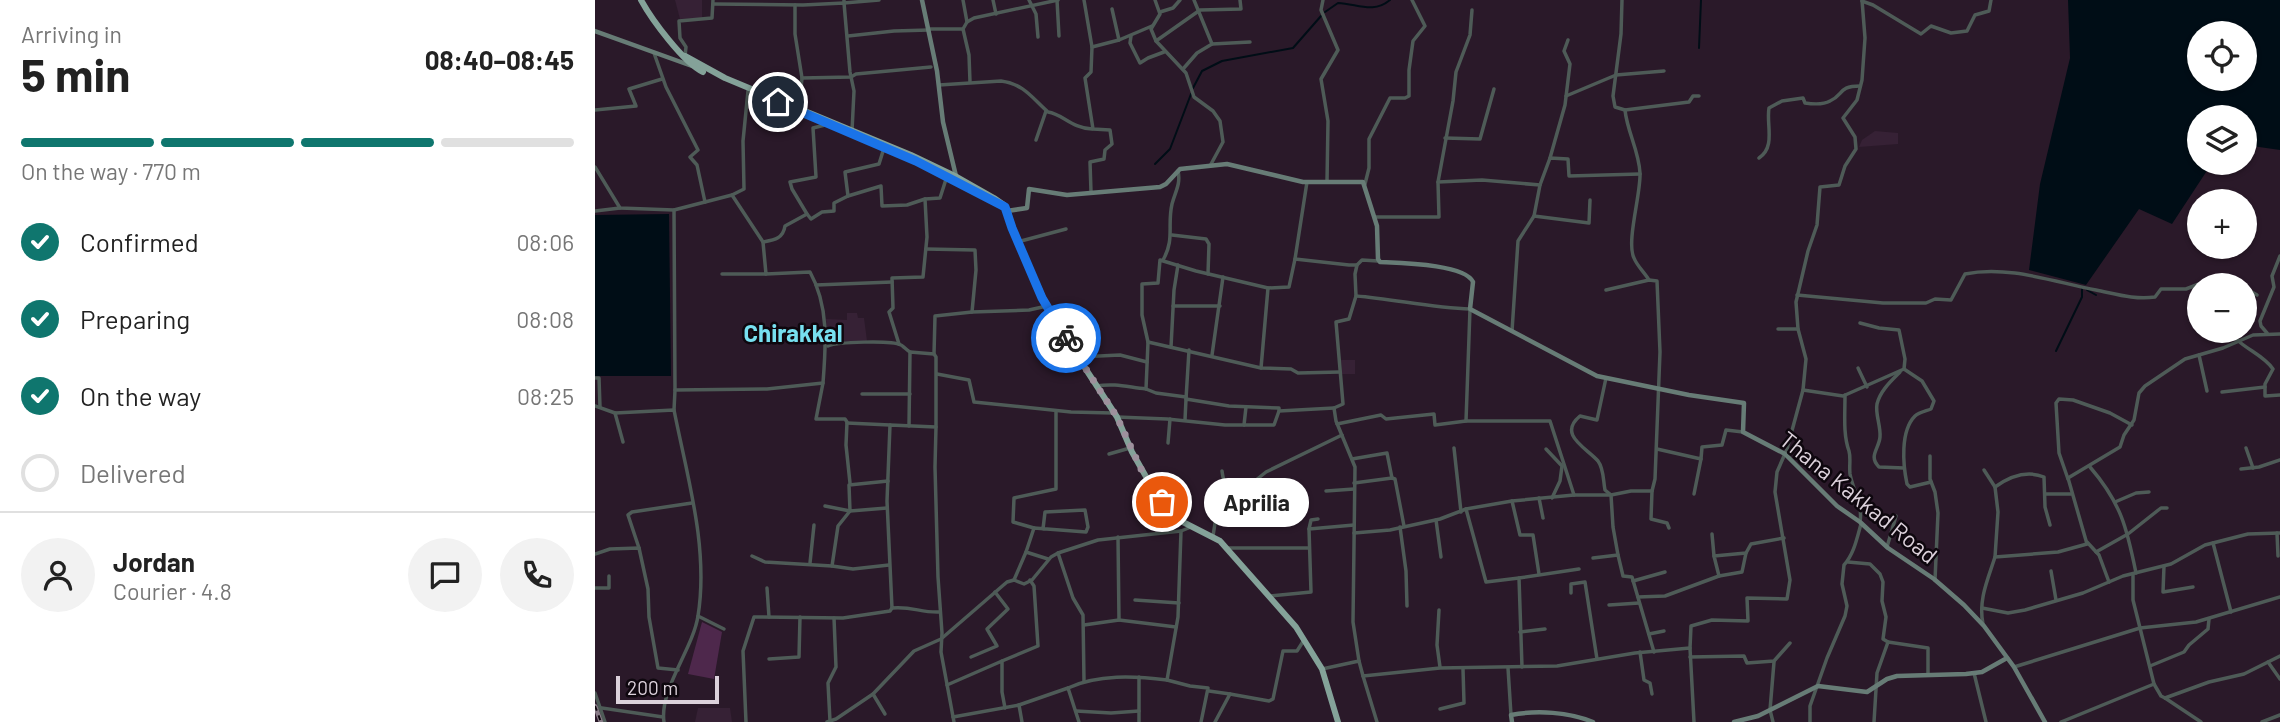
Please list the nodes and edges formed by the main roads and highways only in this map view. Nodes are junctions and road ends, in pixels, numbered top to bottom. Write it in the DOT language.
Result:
graph roads {
  1 [pos="641,0"];
  2 [pos="922,0"];
  3 [pos="595,31"];
  4 [pos="696,66"];
  5 [pos="748,89"];
  6 [pos="830,123"];
  7 [pos="885,146"];
  8 [pos="947,174"];
  9 [pos="957,177"];
  10 [pos="1007,211"];
  11 [pos="1048,306"];
  12 [pos="2007,659"];
  13 [pos="1338,722"];
  14 [pos="1512,722"];
  15 [pos="1593,722"];
  16 [pos="1734,722"];
  17 [pos="2045,722"];
  1 -- 4 [label="highway"];
  2 -- 9 [label="main road"];
  3 -- 4 [label="main road"];
  4 -- 5 [label="highway"];
  5 -- 6 [label="highway"];
  5 -- 6 [label="highway"];
  6 -- 7 [label="highway"];
  6 -- 7 [label="highway"];
  7 -- 8 [label="highway"];
  8 -- 9 [label="highway"];
  8 -- 10 [label="highway"];
  9 -- 10 [label="highway"];
  10 -- 11 [label="highway"];
  10 -- 11 [label="highway"];
  10 -- 12 [label="main road, Thana Kakkad Road"];
  11 -- 13 [label="highway"];
  12 -- 16 [label="main road"];
  12 -- 17 [label="main road, Thana Kakkad Road"];
  14 -- 15 [label="main road"];
}
